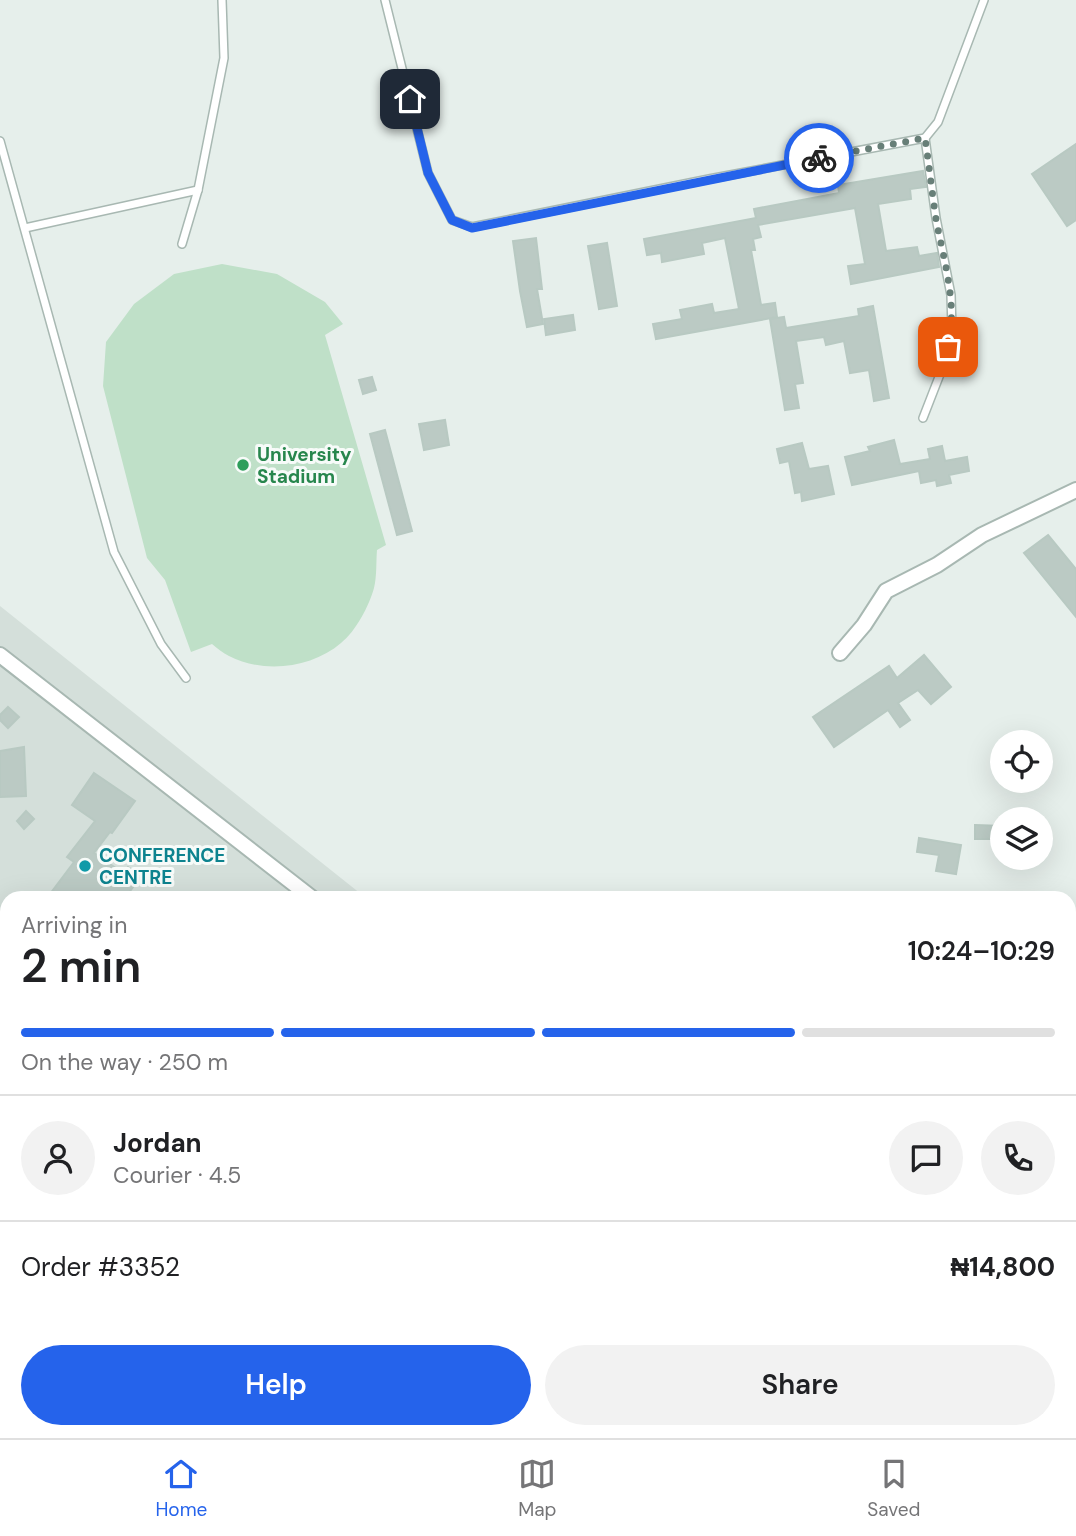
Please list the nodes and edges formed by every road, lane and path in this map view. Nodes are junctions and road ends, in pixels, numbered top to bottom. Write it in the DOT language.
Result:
graph roads {
  1 [pos="222,0"];
  2 [pos="385,0"];
  3 [pos="984,0"];
  4 [pos="925,138"];
  5 [pos="0,141"];
  6 [pos="198,190"];
  7 [pos="24,228"];
  8 [pos="182,244"];
  9 [pos="923,418"];
  10 [pos="1076,490"];
  11 [pos="840,653"];
  12 [pos="0,655"];
  13 [pos="186,678"];
  14 [pos="303,891"];
  1 -- 6 [label="lane"];
  2 -- 4 [label="lane"];
  3 -- 4 [label="lane"];
  4 -- 9 [label="lane"];
  5 -- 7 [label="lane"];
  6 -- 7 [label="lane"];
  6 -- 8 [label="lane"];
  7 -- 13 [label="lane"];
  10 -- 11 [label="street"];
  12 -- 14 [label="street"];
}
